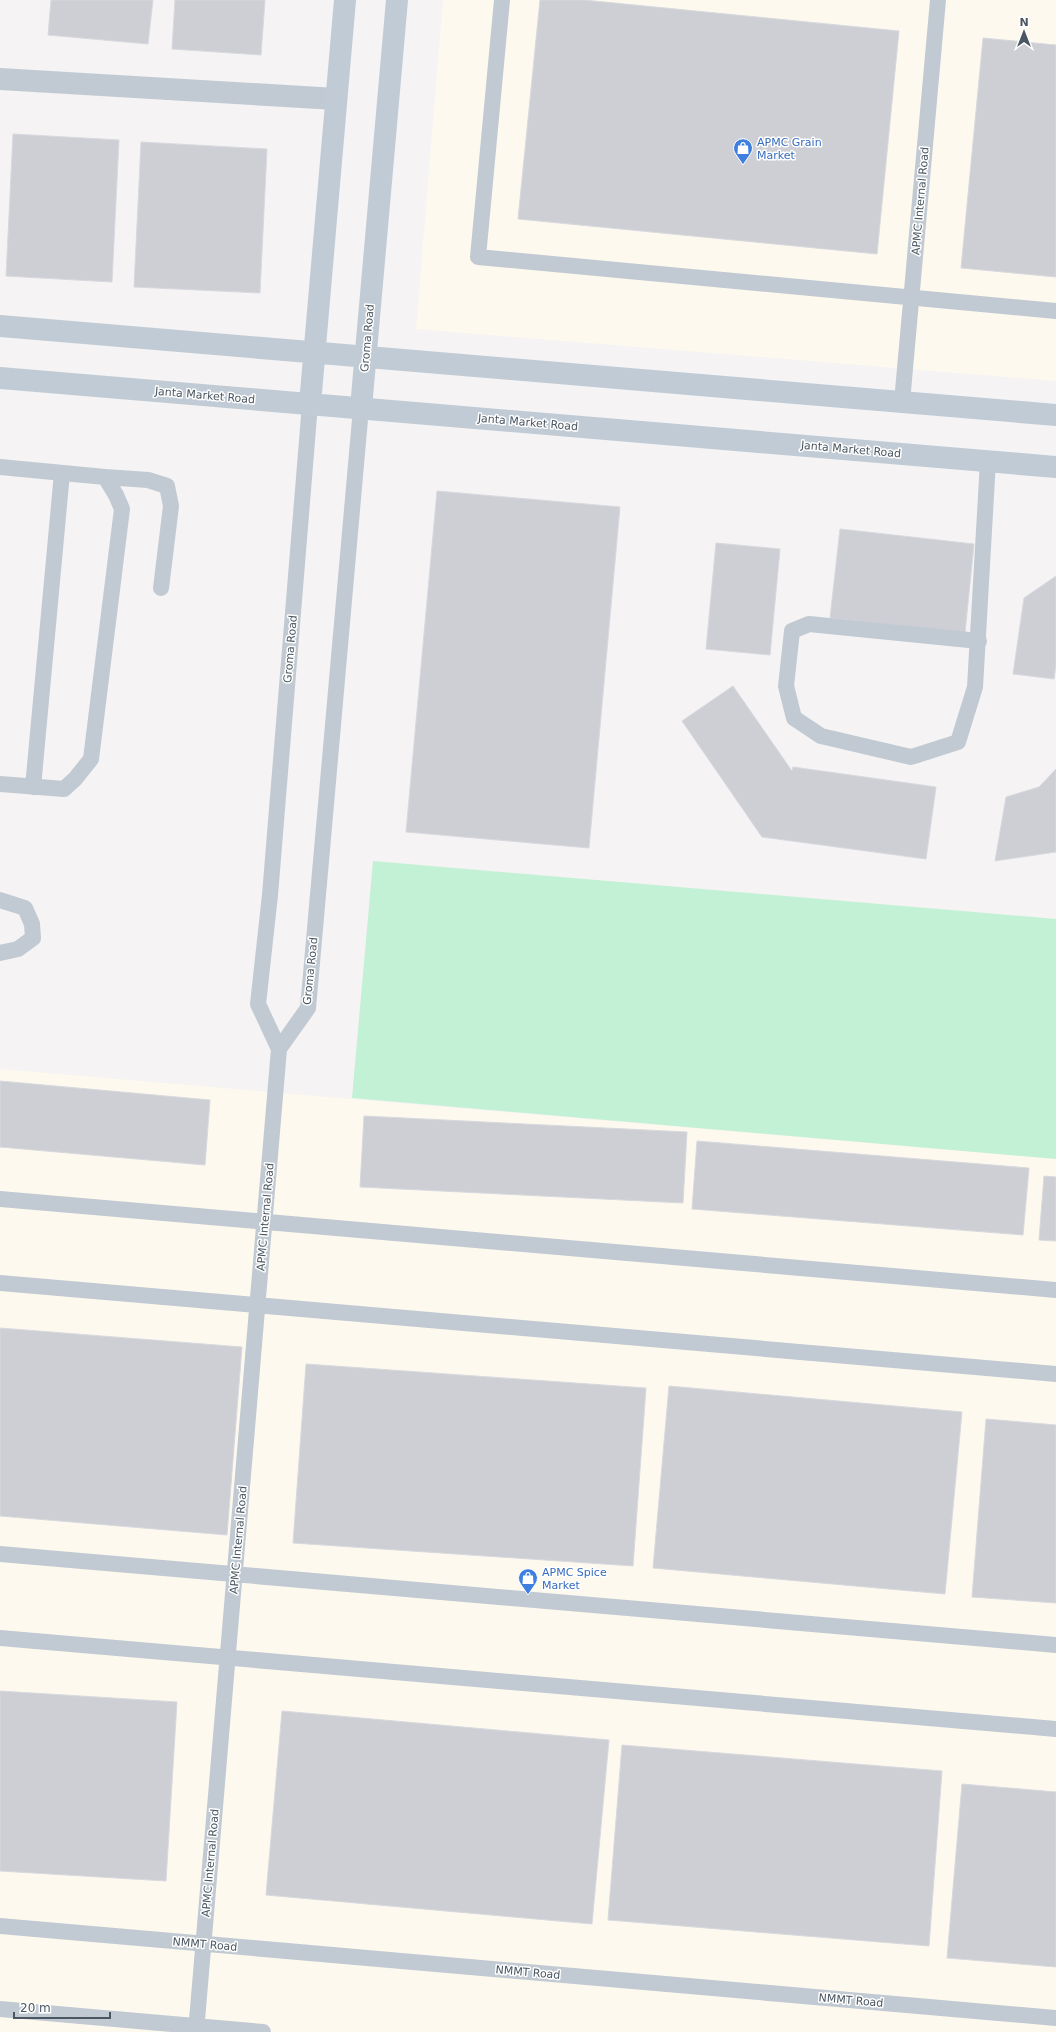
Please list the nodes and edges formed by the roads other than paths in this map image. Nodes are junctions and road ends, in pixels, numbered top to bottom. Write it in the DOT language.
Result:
graph roads {
  1 [pos="344,0"];
  2 [pos="397,0"];
  3 [pos="502,0"];
  4 [pos="938,0"];
  5 [pos="0,79"];
  6 [pos="336,99"];
  7 [pos="911,298"];
  8 [pos="1056,311"];
  9 [pos="0,326"];
  10 [pos="314,352"];
  11 [pos="366,356"];
  12 [pos="0,378"];
  13 [pos="902,402"];
  14 [pos="310,404"];
  15 [pos="361,408"];
  16 [pos="1056,415"];
  17 [pos="988,461"];
  18 [pos="0,467"];
  19 [pos="1056,467"];
  20 [pos="62,473"];
  21 [pos="105,477"];
  22 [pos="161,588"];
  23 [pos="979,641"];
  24 [pos="0,784"];
  25 [pos="33,786"];
  26 [pos="0,900"];
  27 [pos="0,953"];
  28 [pos="279,1048"];
  29 [pos="0,1199"];
  30 [pos="265,1222"];
  31 [pos="0,1283"];
  32 [pos="1056,1290"];
  33 [pos="258,1305"];
  34 [pos="1056,1374"];
  35 [pos="0,1554"];
  36 [pos="235,1575"];
  37 [pos="0,1638"];
  38 [pos="1056,1645"];
  39 [pos="228,1658"];
  40 [pos="1056,1729"];
  41 [pos="0,1926"];
  42 [pos="203,1943"];
  43 [pos="0,2009"];
  44 [pos="1056,2018"];
  45 [pos="196,2029"];
  46 [pos="263,2032"];
  1 -- 6 [label="main road, Groma Road"];
  2 -- 11 [label="main road, Groma Road"];
  3 -- 7 [label="lane"];
  4 -- 7 [label="lane, APMC Internal Road"];
  5 -- 6 [label="street"];
  6 -- 10 [label="main road, Groma Road"];
  7 -- 8 [label="lane"];
  7 -- 13 [label="lane, APMC Internal Road"];
  9 -- 10 [label="main road"];
  10 -- 11 [label="main road"];
  10 -- 14 [label="main road, Groma Road"];
  11 -- 13 [label="main road"];
  11 -- 15 [label="main road, Groma Road"];
  12 -- 14 [label="main road, Janta Market Road"];
  13 -- 16 [label="main road"];
  14 -- 15 [label="main road, Janta Market Road"];
  14 -- 28 [label="lane, Groma Road"];
  15 -- 17 [label="main road, Janta Market Road"];
  15 -- 28 [label="lane, Groma Road"];
  17 -- 19 [label="main road, Janta Market Road"];
  17 -- 23 [label="lane"];
  18 -- 20 [label="lane"];
  20 -- 21 [label="lane"];
  20 -- 25 [label="lane"];
  21 -- 22 [label="lane"];
  21 -- 25 [label="lane"];
  23 -- 23 [label="lane"];
  24 -- 25 [label="lane"];
  26 -- 27 [label="lane"];
  28 -- 30 [label="lane, APMC Internal Road"];
  29 -- 30 [label="lane"];
  30 -- 32 [label="lane"];
  30 -- 33 [label="lane, APMC Internal Road"];
  31 -- 33 [label="lane"];
  33 -- 34 [label="lane"];
  33 -- 36 [label="lane, APMC Internal Road"];
  35 -- 36 [label="lane"];
  36 -- 38 [label="lane"];
  36 -- 39 [label="lane, APMC Internal Road"];
  37 -- 39 [label="lane"];
  39 -- 40 [label="lane"];
  39 -- 42 [label="lane, APMC Internal Road"];
  41 -- 42 [label="lane, NMMT Road"];
  42 -- 44 [label="lane, NMMT Road"];
  42 -- 45 [label="lane, APMC Internal Road"];
  43 -- 45 [label="lane"];
  45 -- 46 [label="lane"];
}
